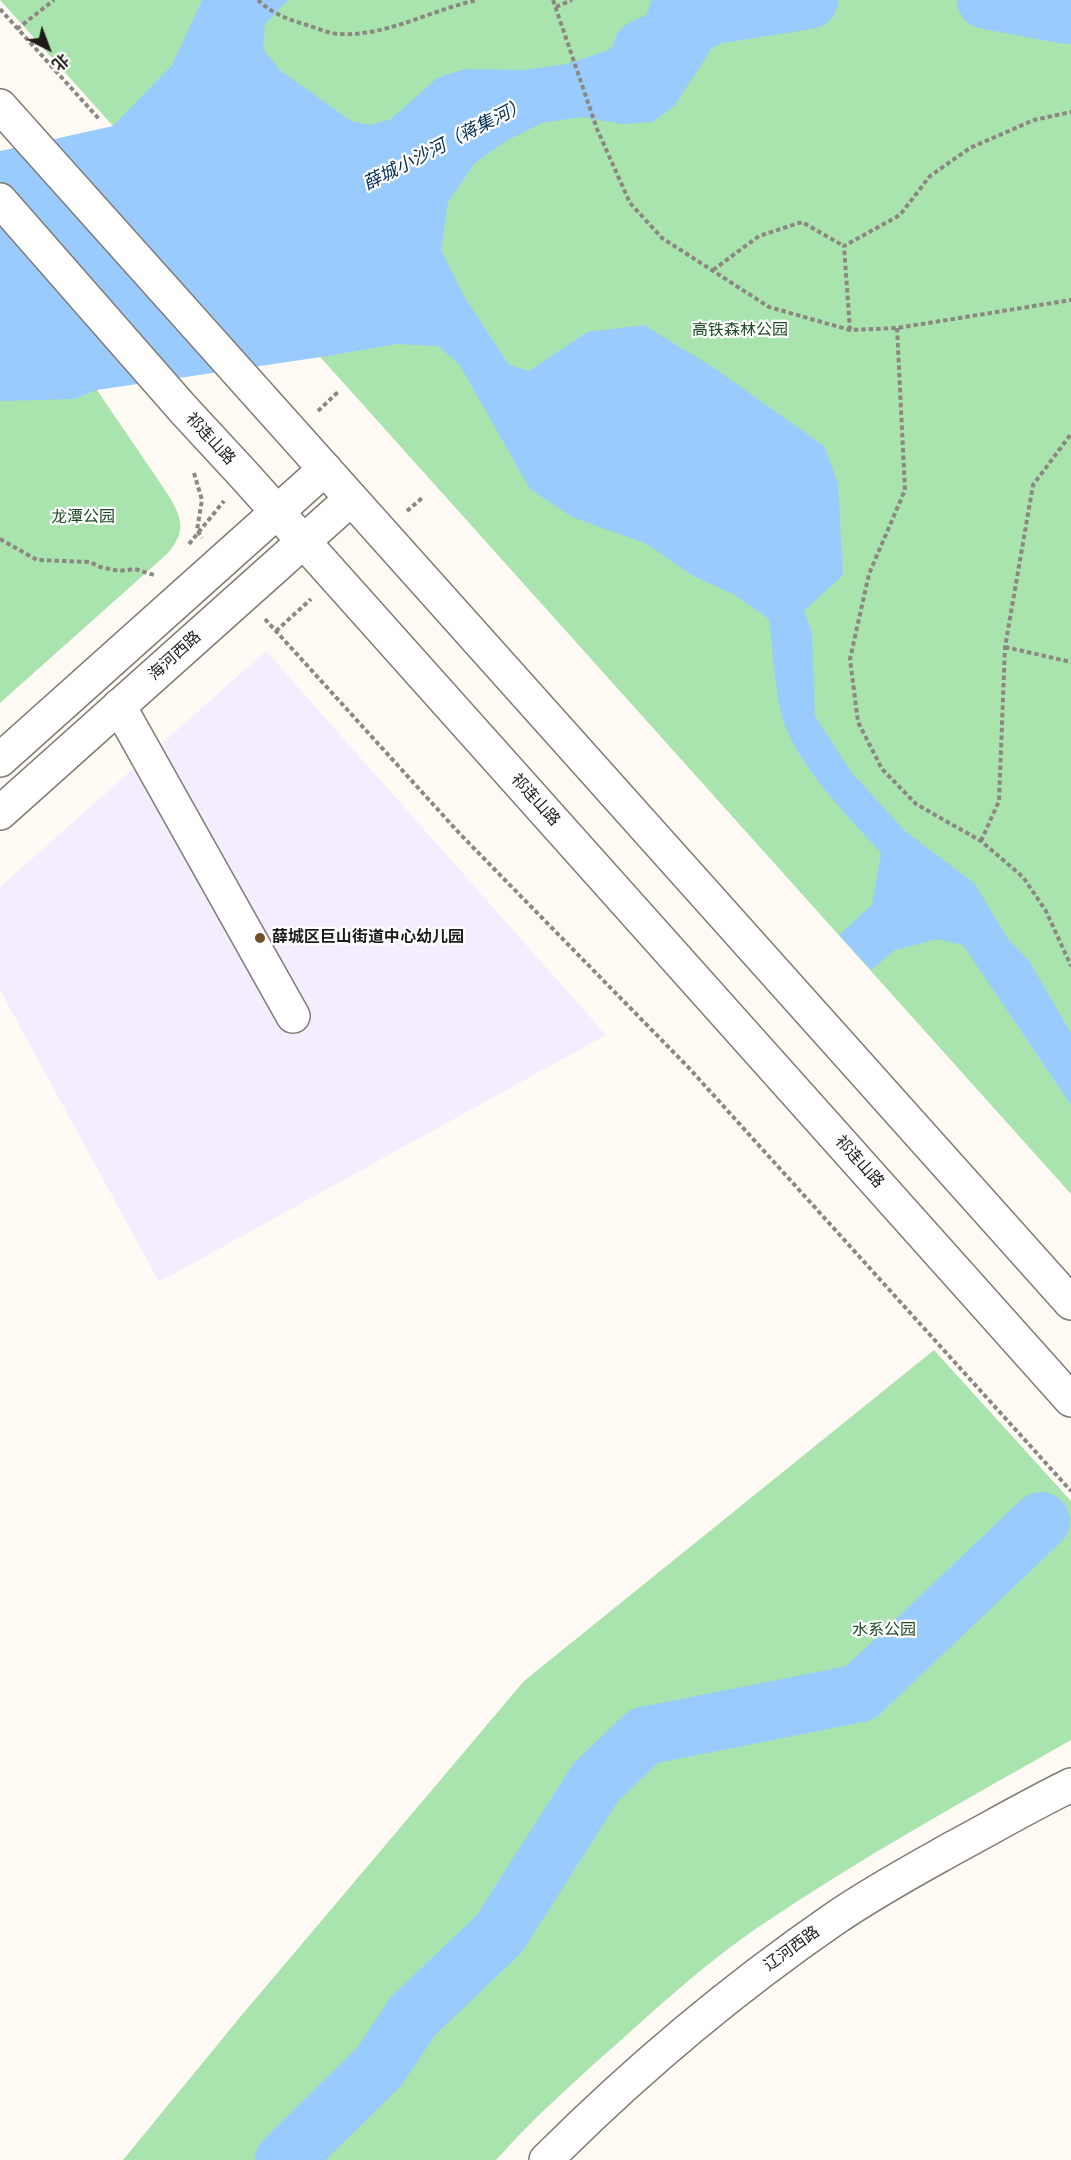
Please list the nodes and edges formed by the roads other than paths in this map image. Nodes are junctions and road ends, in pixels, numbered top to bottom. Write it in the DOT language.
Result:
graph roads {
  1 [pos="5,112"];
  2 [pos="0,200"];
  3 [pos="325,469"];
  4 [pos="351,499"];
  5 [pos="277,513"];
  6 [pos="303,542"];
  7 [pos="119,706"];
  8 [pos="0,760"];
  9 [pos="0,813"];
  10 [pos="293,1016"];
  11 [pos="1071,1303"];
  12 [pos="1071,1400"];
  13 [pos="1071,1785"];
  14 [pos="546,2160"];
  1 -- 3 [label="main road"];
  2 -- 5 [label="main road, 祁连山路"];
  3 -- 4 [label="main road"];
  3 -- 5 [label="main road"];
  4 -- 6 [label="main road, 海河西路"];
  4 -- 11 [label="main road"];
  5 -- 6 [label="main road, 祁连山路"];
  5 -- 8 [label="main road"];
  6 -- 7 [label="main road, 海河西路"];
  6 -- 12 [label="main road, 祁连山路"];
  7 -- 9 [label="main road, 海河西路"];
  7 -- 10 [label="main road"];
  13 -- 14 [label="main road, 辽河西路"];
}
